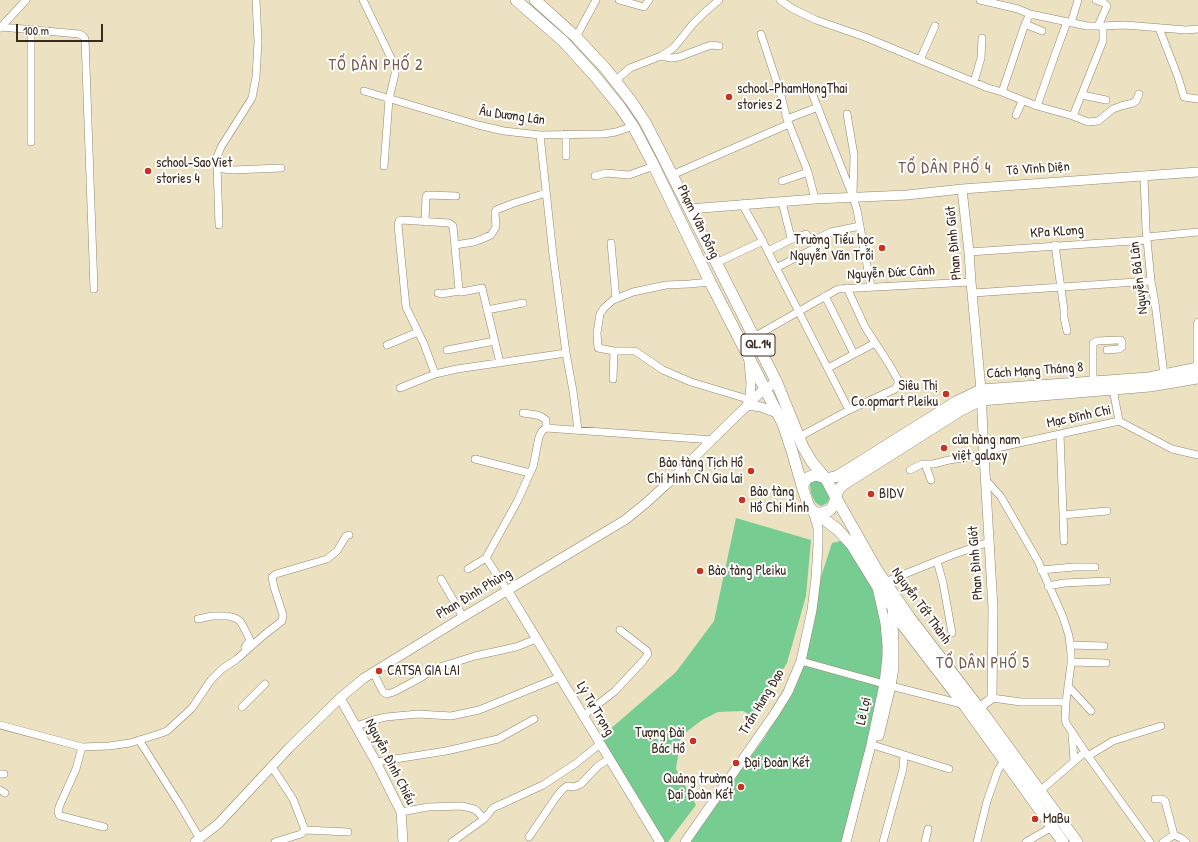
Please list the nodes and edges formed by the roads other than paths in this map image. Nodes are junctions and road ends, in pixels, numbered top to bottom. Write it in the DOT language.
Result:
graph roads {
  1 [pos="26,0"];
  2 [pos="256,0"];
  3 [pos="363,0"];
  4 [pos="516,0"];
  5 [pos="535,0"];
  6 [pos="596,0"];
  7 [pos="619,0"];
  8 [pos="649,0"];
  9 [pos="719,0"];
  10 [pos="780,0"];
  11 [pos="980,0"];
  12 [pos="1078,0"];
  13 [pos="1096,0"];
  14 [pos="1030,14"];
  15 [pos="1069,23"];
  16 [pos="1025,24"];
  17 [pos="934,26"];
  18 [pos="1101,26"];
  19 [pos="0,28"];
  20 [pos="1159,28"];
  21 [pos="1198,29"];
  22 [pos="31,31"];
  23 [pos="1042,31"];
  24 [pos="761,34"];
  25 [pos="576,37"];
  26 [pos="982,38"];
  27 [pos="719,46"];
  28 [pos="661,56"];
  29 [pos="920,60"];
  30 [pos="615,81"];
  31 [pos="974,82"];
  32 [pos="364,91"];
  33 [pos="780,92"];
  34 [pos="1002,92"];
  35 [pos="1139,94"];
  36 [pos="1082,95"];
  37 [pos="389,99"];
  38 [pos="1198,99"];
  39 [pos="1021,100"];
  40 [pos="1106,100"];
  41 [pos="1037,106"];
  42 [pos="818,107"];
  43 [pos="847,114"];
  44 [pos="1016,115"];
  45 [pos="1073,116"];
  46 [pos="788,122"];
  47 [pos="633,126"];
  48 [pos="566,134"];
  49 [pos="540,135"];
  50 [pos="31,142"];
  51 [pos="566,156"];
  52 [pos="217,165"];
  53 [pos="384,166"];
  54 [pos="654,166"];
  55 [pos="281,168"];
  56 [pos="808,172"];
  57 [pos="1198,172"];
  58 [pos="672,175"];
  59 [pos="595,176"];
  60 [pos="1144,176"];
  61 [pos="782,181"];
  62 [pos="962,189"];
  63 [pos="546,193"];
  64 [pos="456,196"];
  65 [pos="853,197"];
  66 [pos="815,199"];
  67 [pos="782,202"];
  68 [pos="742,204"];
  69 [pos="689,210"];
  70 [pos="678,215"];
  71 [pos="425,222"];
  72 [pos="219,225"];
  73 [pos="860,226"];
  74 [pos="1198,232"];
  75 [pos="1147,238"];
  76 [pos="792,239"];
  77 [pos="763,241"];
  78 [pos="814,242"];
  79 [pos="611,243"];
  80 [pos="455,245"];
  81 [pos="1055,245"];
  82 [pos="768,251"];
  83 [pos="969,252"];
  84 [pos="716,263"];
  85 [pos="776,268"];
  86 [pos="1151,281"];
  87 [pos="710,282"];
  88 [pos="971,282"];
  89 [pos="871,287"];
  90 [pos="1061,287"];
  91 [pos="847,288"];
  92 [pos="94,289"];
  93 [pos="460,291"];
  94 [pos="438,293"];
  95 [pos="973,293"];
  96 [pos="825,296"];
  97 [pos="616,298"];
  98 [pos="523,303"];
  99 [pos="487,310"];
  100 [pos="798,311"];
  101 [pos="1198,322"];
  102 [pos="1067,331"];
  103 [pos="418,332"];
  104 [pos="754,337"];
  105 [pos="495,341"];
  106 [pos="875,343"];
  107 [pos="388,345"];
  108 [pos="447,350"];
  109 [pos="1107,350"];
  110 [pos="614,351"];
  111 [pos="566,353"];
  112 [pos="748,354"];
  113 [pos="854,354"];
  114 [pos="500,363"];
  115 [pos="828,368"];
  116 [pos="1198,371"];
  117 [pos="435,374"];
  118 [pos="758,374"];
  119 [pos="613,379"];
  120 [pos="1165,380"];
  121 [pos="1093,382"];
  122 [pos="776,383"];
  123 [pos="400,388"];
  124 [pos="765,388"];
  125 [pos="1113,389"];
  126 [pos="981,395"];
  127 [pos="750,402"];
  128 [pos="849,410"];
  129 [pos="777,413"];
  130 [pos="523,414"];
  131 [pos="1119,421"];
  132 [pos="546,428"];
  133 [pos="578,430"];
  134 [pos="1060,434"];
  135 [pos="799,438"];
  136 [pos="713,440"];
  137 [pos="984,453"];
  138 [pos="1198,455"];
  139 [pos="475,459"];
  140 [pos="925,464"];
  141 [pos="910,470"];
  142 [pos="530,473"];
  143 [pos="826,479"];
  144 [pos="985,479"];
  145 [pos="931,480"];
  146 [pos="803,489"];
  147 [pos="836,498"];
  148 [pos="813,511"];
  149 [pos="1107,511"];
  150 [pos="1063,515"];
  151 [pos="349,535"];
  152 [pos="1064,541"];
  153 [pos="989,542"];
  154 [pos="486,558"];
  155 [pos="937,561"];
  156 [pos="1095,567"];
  157 [pos="468,569"];
  158 [pos="1041,570"];
  159 [pos="441,579"];
  160 [pos="1107,581"];
  161 [pos="884,585"];
  162 [pos="1048,586"];
  163 [pos="507,590"];
  164 [pos="892,606"];
  165 [pos="463,617"];
  166 [pos="198,619"];
  167 [pos="620,630"];
  168 [pos="952,633"];
  169 [pos="536,639"];
  170 [pos="1070,645"];
  171 [pos="1104,646"];
  172 [pos="801,661"];
  173 [pos="1071,662"];
  174 [pos="1106,663"];
  175 [pos="227,666"];
  176 [pos="373,672"];
  177 [pos="560,677"];
  178 [pos="265,684"];
  179 [pos="888,685"];
  180 [pos="1068,686"];
  181 [pos="340,698"];
  182 [pos="992,698"];
  183 [pos="1066,702"];
  184 [pos="242,707"];
  185 [pos="971,709"];
  186 [pos="1091,711"];
  187 [pos="583,716"];
  188 [pos="534,719"];
  189 [pos="0,725"];
  190 [pos="357,726"];
  191 [pos="1161,726"];
  192 [pos="1072,732"];
  193 [pos="139,740"];
  194 [pos="600,744"];
  195 [pos="876,746"];
  196 [pos="82,747"];
  197 [pos="1086,754"];
  198 [pos="904,755"];
  199 [pos="609,759"];
  200 [pos="1074,761"];
  201 [pos="376,762"];
  202 [pos="1004,762"];
  203 [pos="272,767"];
  204 [pos="949,769"];
  205 [pos="1040,791"];
  206 [pos="1155,799"];
  207 [pos="401,812"];
  208 [pos="484,819"];
  209 [pos="104,827"];
  210 [pos="1052,827"];
  211 [pos="306,830"];
  212 [pos="928,830"];
  213 [pos="348,832"];
  214 [pos="1174,835"];
  215 [pos="529,837"];
  216 [pos="198,840"];
  217 [pos="275,842"];
  218 [pos="403,842"];
  219 [pos="452,842"];
  220 [pos="660,842"];
  221 [pos="685,842"];
  222 [pos="846,842"];
  223 [pos="851,842"];
  224 [pos="883,842"];
  225 [pos="925,842"];
  226 [pos="977,842"];
  227 [pos="1026,842"];
  228 [pos="1063,842"];
  229 [pos="1077,842"];
  230 [pos="1150,842"];
  231 [pos="1163,842"];
  232 [pos="1186,842"];
  1 -- 19 [label="street"];
  2 -- 52 [label="street"];
  3 -- 37 [label="street"];
  4 -- 47 [label="main road, Phạm Văn Đồng / QL.14"];
  5 -- 25 [label="main road, Phạm Văn Đồng / QL.14"];
  6 -- 25 [label="street"];
  7 -- 8 [label="street"];
  9 -- 28 [label="street"];
  10 -- 29 [label="street"];
  11 -- 14 [label="street"];
  12 -- 15 [label="street"];
  13 -- 18 [label="street"];
  14 -- 15 [label="street"];
  14 -- 16 [label="street"];
  15 -- 18 [label="street"];
  15 -- 41 [label="street"];
  16 -- 23 [label="street"];
  16 -- 34 [label="street"];
  17 -- 29 [label="street"];
  18 -- 20 [label="street"];
  18 -- 36 [label="street"];
  19 -- 22 [label="street"];
  20 -- 21 [label="street"];
  20 -- 38 [label="street"];
  22 -- 50 [label="street"];
  22 -- 92 [label="street"];
  24 -- 33 [label="street"];
  25 -- 30 [label="main road, Phạm Văn Đồng / QL.14"];
  26 -- 31 [label="street"];
  27 -- 28 [label="street"];
  28 -- 30 [label="street"];
  29 -- 31 [label="street"];
  30 -- 58 [label="main road, Phạm Văn Đồng / QL.14"];
  31 -- 34 [label="street"];
  32 -- 37 [label="street, Âu Dương Lân"];
  33 -- 42 [label="street"];
  33 -- 46 [label="street"];
  34 -- 39 [label="street"];
  35 -- 45 [label="street"];
  36 -- 40 [label="street"];
  36 -- 45 [label="street"];
  37 -- 49 [label="street, Âu Dương Lân"];
  37 -- 53 [label="street"];
  39 -- 41 [label="street"];
  39 -- 44 [label="street"];
  41 -- 45 [label="street"];
  42 -- 46 [label="street"];
  42 -- 65 [label="street"];
  43 -- 65 [label="street"];
  46 -- 56 [label="street"];
  46 -- 58 [label="street"];
  47 -- 48 [label="street, Âu Dương Lân"];
  47 -- 54 [label="main road, Phạm Văn Đồng / QL.14"];
  48 -- 49 [label="street, Âu Dương Lân"];
  48 -- 51 [label="street"];
  49 -- 63 [label="street"];
  52 -- 55 [label="street"];
  52 -- 72 [label="street"];
  54 -- 59 [label="street"];
  54 -- 70 [label="main road, Phạm Văn Đồng / QL.14"];
  56 -- 61 [label="street"];
  56 -- 66 [label="street"];
  57 -- 60 [label="street, Tô Vĩnh Diện"];
  58 -- 69 [label="main road, Phạm Văn Đồng / QL.14"];
  60 -- 62 [label="street, Tô Vĩnh Diện"];
  60 -- 75 [label="street, Nguyễn Bá Lân"];
  62 -- 65 [label="street, Tô Vĩnh Diện"];
  62 -- 83 [label="street, Phan Đình Giót"];
  63 -- 80 [label="street"];
  63 -- 111 [label="street"];
  64 -- 71 [label="street"];
  65 -- 66 [label="street, Tô Vĩnh Diện"];
  65 -- 73 [label="street"];
  66 -- 67 [label="street, Tô Vĩnh Diện"];
  67 -- 68 [label="street, Tô Vĩnh Diện"];
  67 -- 76 [label="street"];
  68 -- 69 [label="street, Tô Vĩnh Diện"];
  68 -- 77 [label="street"];
  69 -- 70 [label="main road"];
  69 -- 84 [label="main road, Phạm Văn Đồng / QL.14"];
  70 -- 87 [label="main road, Phạm Văn Đồng / QL.14"];
  71 -- 80 [label="street"];
  71 -- 103 [label="street"];
  73 -- 78 [label="street"];
  73 -- 89 [label="street"];
  74 -- 75 [label="street, KPa KLơng"];
  75 -- 81 [label="street, KPa KLơng"];
  75 -- 86 [label="street, Nguyễn Bá Lân"];
  76 -- 78 [label="street"];
  76 -- 82 [label="street"];
  77 -- 82 [label="street"];
  77 -- 84 [label="street"];
  78 -- 85 [label="street"];
  79 -- 97 [label="street"];
  80 -- 93 [label="street"];
  81 -- 83 [label="street, KPa KLơng"];
  81 -- 90 [label="street"];
  82 -- 85 [label="street"];
  83 -- 88 [label="street, Phan Đình Giót"];
  84 -- 104 [label="main road, Phạm Văn Đồng / QL.14"];
  85 -- 100 [label="street"];
  86 -- 90 [label="street"];
  86 -- 120 [label="street, Nguyễn Bá Lân"];
  87 -- 97 [label="street"];
  87 -- 112 [label="main road, Phạm Văn Đồng / QL.14"];
  88 -- 89 [label="street, Nguyễn Đức Cảnh"];
  88 -- 95 [label="street, Phan Đình Giót"];
  89 -- 91 [label="street, Nguyễn Đức Cảnh"];
  90 -- 95 [label="street"];
  90 -- 102 [label="street"];
  91 -- 96 [label="street, Nguyễn Đức Cảnh"];
  91 -- 106 [label="street"];
  93 -- 94 [label="street"];
  93 -- 99 [label="street"];
  95 -- 126 [label="street, Phan Đình Giót"];
  96 -- 100 [label="street, Nguyễn Đức Cảnh"];
  96 -- 113 [label="street"];
  97 -- 110 [label="street"];
  98 -- 99 [label="street"];
  99 -- 105 [label="street"];
  100 -- 104 [label="street, Nguyễn Đức Cảnh"];
  100 -- 115 [label="street"];
  101 -- 116 [label="street"];
  103 -- 107 [label="street"];
  103 -- 117 [label="street"];
  104 -- 122 [label="main road, Phạm Văn Đồng / QL.14"];
  105 -- 108 [label="street"];
  105 -- 114 [label="street"];
  106 -- 113 [label="street"];
  106 -- 128 [label="street"];
  109 -- 121 [label="street"];
  110 -- 119 [label="street"];
  110 -- 127 [label="street"];
  111 -- 114 [label="street"];
  111 -- 133 [label="street"];
  112 -- 118 [label="main road, Phạm Văn Đồng / QL.14"];
  112 -- 127 [label="street"];
  113 -- 115 [label="street"];
  114 -- 117 [label="street"];
  115 -- 128 [label="street"];
  116 -- 120 [label="main road, Cách Mạng Tháng 8"];
  117 -- 123 [label="street"];
  118 -- 124 [label="main road, Phạm Văn Đồng / QL.14"];
  118 -- 127 [label="street"];
  120 -- 121 [label="main road, Cách Mạng Tháng 8"];
  120 -- 125 [label="main road, Cách Mạng Tháng 8"];
  121 -- 126 [label="main road, Cách Mạng Tháng 8"];
  122 -- 124 [label="street, Phan Đình Phùng"];
  122 -- 135 [label="main road, Phạm Văn Đồng / QL.14"];
  124 -- 127 [label="street, Phan Đình Phùng"];
  124 -- 129 [label="main road, Phạm Văn Đồng / QL.14"];
  125 -- 126 [label="main road, Cách Mạng Tháng 8"];
  125 -- 131 [label="street"];
  126 -- 137 [label="street, Phan Đình Giót"];
  126 -- 143 [label="main road, Cách Mạng Tháng 8"];
  126 -- 147 [label="main road, Cách Mạng Tháng 8"];
  127 -- 129 [label="street"];
  127 -- 136 [label="street, Phan Đình Phùng"];
  128 -- 135 [label="street"];
  129 -- 146 [label="main road, Phạm Văn Đồng / QL.14"];
  130 -- 132 [label="street"];
  131 -- 134 [label="street, Mạc Đĩnh Chi"];
  131 -- 138 [label="street, Mạc Đĩnh Chi"];
  132 -- 133 [label="street"];
  132 -- 142 [label="street"];
  133 -- 136 [label="street"];
  134 -- 137 [label="street, Mạc Đĩnh Chi"];
  134 -- 150 [label="street"];
  135 -- 143 [label="main road, Phạm Văn Đồng / QL.14"];
  136 -- 163 [label="street, Phan Đình Phùng"];
  137 -- 140 [label="street, Mạc Đĩnh Chi"];
  137 -- 144 [label="street, Phan Đình Giót"];
  139 -- 142 [label="street"];
  140 -- 141 [label="street, Mạc Đĩnh Chi"];
  140 -- 145 [label="street"];
  142 -- 154 [label="street"];
  143 -- 146 [label="main road"];
  143 -- 147 [label="main road"];
  144 -- 153 [label="street, Phan Đình Giót"];
  144 -- 158 [label="street"];
  146 -- 148 [label="main road"];
  147 -- 148 [label="main road"];
  147 -- 161 [label="main road, Nguyễn Tất Thành"];
  148 -- 161 [label="main road, Nguyễn Tất Thành"];
  148 -- 172 [label="street, Trần Hưng Đạo"];
  149 -- 150 [label="street"];
  150 -- 152 [label="street"];
  151 -- 175 [label="street"];
  153 -- 155 [label="street"];
  153 -- 182 [label="street, Phan Đình Giót"];
  154 -- 157 [label="street"];
  154 -- 163 [label="street"];
  155 -- 161 [label="street"];
  155 -- 168 [label="street"];
  156 -- 158 [label="street"];
  158 -- 162 [label="street"];
  159 -- 165 [label="street"];
  160 -- 162 [label="street"];
  161 -- 164 [label="main road"];
  161 -- 179 [label="street, Lê Lợi"];
  161 -- 185 [label="main road, Nguyễn Tất Thành"];
  162 -- 170 [label="street"];
  163 -- 165 [label="street, Phan Đình Phùng"];
  163 -- 169 [label="street, Lý Tự Trọng"];
  164 -- 179 [label="street"];
  164 -- 185 [label="main road, Nguyễn Tất Thành"];
  165 -- 176 [label="street, Phan Đình Phùng"];
  166 -- 175 [label="street"];
  167 -- 187 [label="street"];
  169 -- 176 [label="street"];
  169 -- 177 [label="street, Lý Tự Trọng"];
  170 -- 171 [label="street"];
  170 -- 173 [label="street"];
  172 -- 179 [label="street"];
  172 -- 221 [label="street, Trần Hưng Đạo"];
  173 -- 174 [label="street"];
  173 -- 180 [label="street"];
  175 -- 193 [label="street"];
  176 -- 181 [label="street, Phan Đình Phùng"];
  177 -- 187 [label="street, Lý Tự Trọng"];
  177 -- 190 [label="street"];
  178 -- 184 [label="street"];
  179 -- 185 [label="street"];
  179 -- 195 [label="street"];
  179 -- 222 [label="street, Lê Lợi"];
  180 -- 183 [label="street"];
  180 -- 186 [label="street"];
  181 -- 190 [label="street, Nguyễn Đình Chiểu"];
  181 -- 203 [label="street, Phan Đình Phùng"];
  182 -- 183 [label="street"];
  182 -- 185 [label="street"];
  183 -- 192 [label="street"];
  185 -- 202 [label="main road, Nguyễn Tất Thành"];
  185 -- 205 [label="main road, Nguyễn Tất Thành"];
  187 -- 194 [label="street, Lý Tự Trọng"];
  188 -- 201 [label="street"];
  189 -- 196 [label="street"];
  190 -- 201 [label="street, Nguyễn Đình Chiểu"];
  191 -- 197 [label="street"];
  192 -- 197 [label="street"];
  192 -- 200 [label="street"];
  193 -- 196 [label="street"];
  193 -- 216 [label="street"];
  194 -- 199 [label="street, Lý Tự Trọng"];
  194 -- 208 [label="street"];
  195 -- 198 [label="street"];
  195 -- 223 [label="street"];
  196 -- 209 [label="street"];
  197 -- 200 [label="street"];
  197 -- 230 [label="street"];
  198 -- 204 [label="street"];
  198 -- 224 [label="street"];
  199 -- 215 [label="street"];
  199 -- 220 [label="street, Lý Tự Trọng"];
  200 -- 205 [label="street"];
  201 -- 207 [label="street, Nguyễn Đình Chiểu"];
  202 -- 210 [label="main road, Nguyễn Tất Thành"];
  202 -- 226 [label="street"];
  203 -- 211 [label="street"];
  203 -- 216 [label="street, Phan Đình Phùng"];
  205 -- 229 [label="main road, Nguyễn Tất Thành"];
  206 -- 214 [label="street"];
  207 -- 208 [label="street"];
  207 -- 218 [label="street, Nguyễn Đình Chiểu"];
  208 -- 219 [label="street"];
  210 -- 227 [label="street"];
  210 -- 228 [label="main road, Nguyễn Tất Thành"];
  211 -- 213 [label="street"];
  211 -- 217 [label="street"];
  212 -- 225 [label="street"];
  214 -- 231 [label="street"];
  214 -- 232 [label="street"];
}
